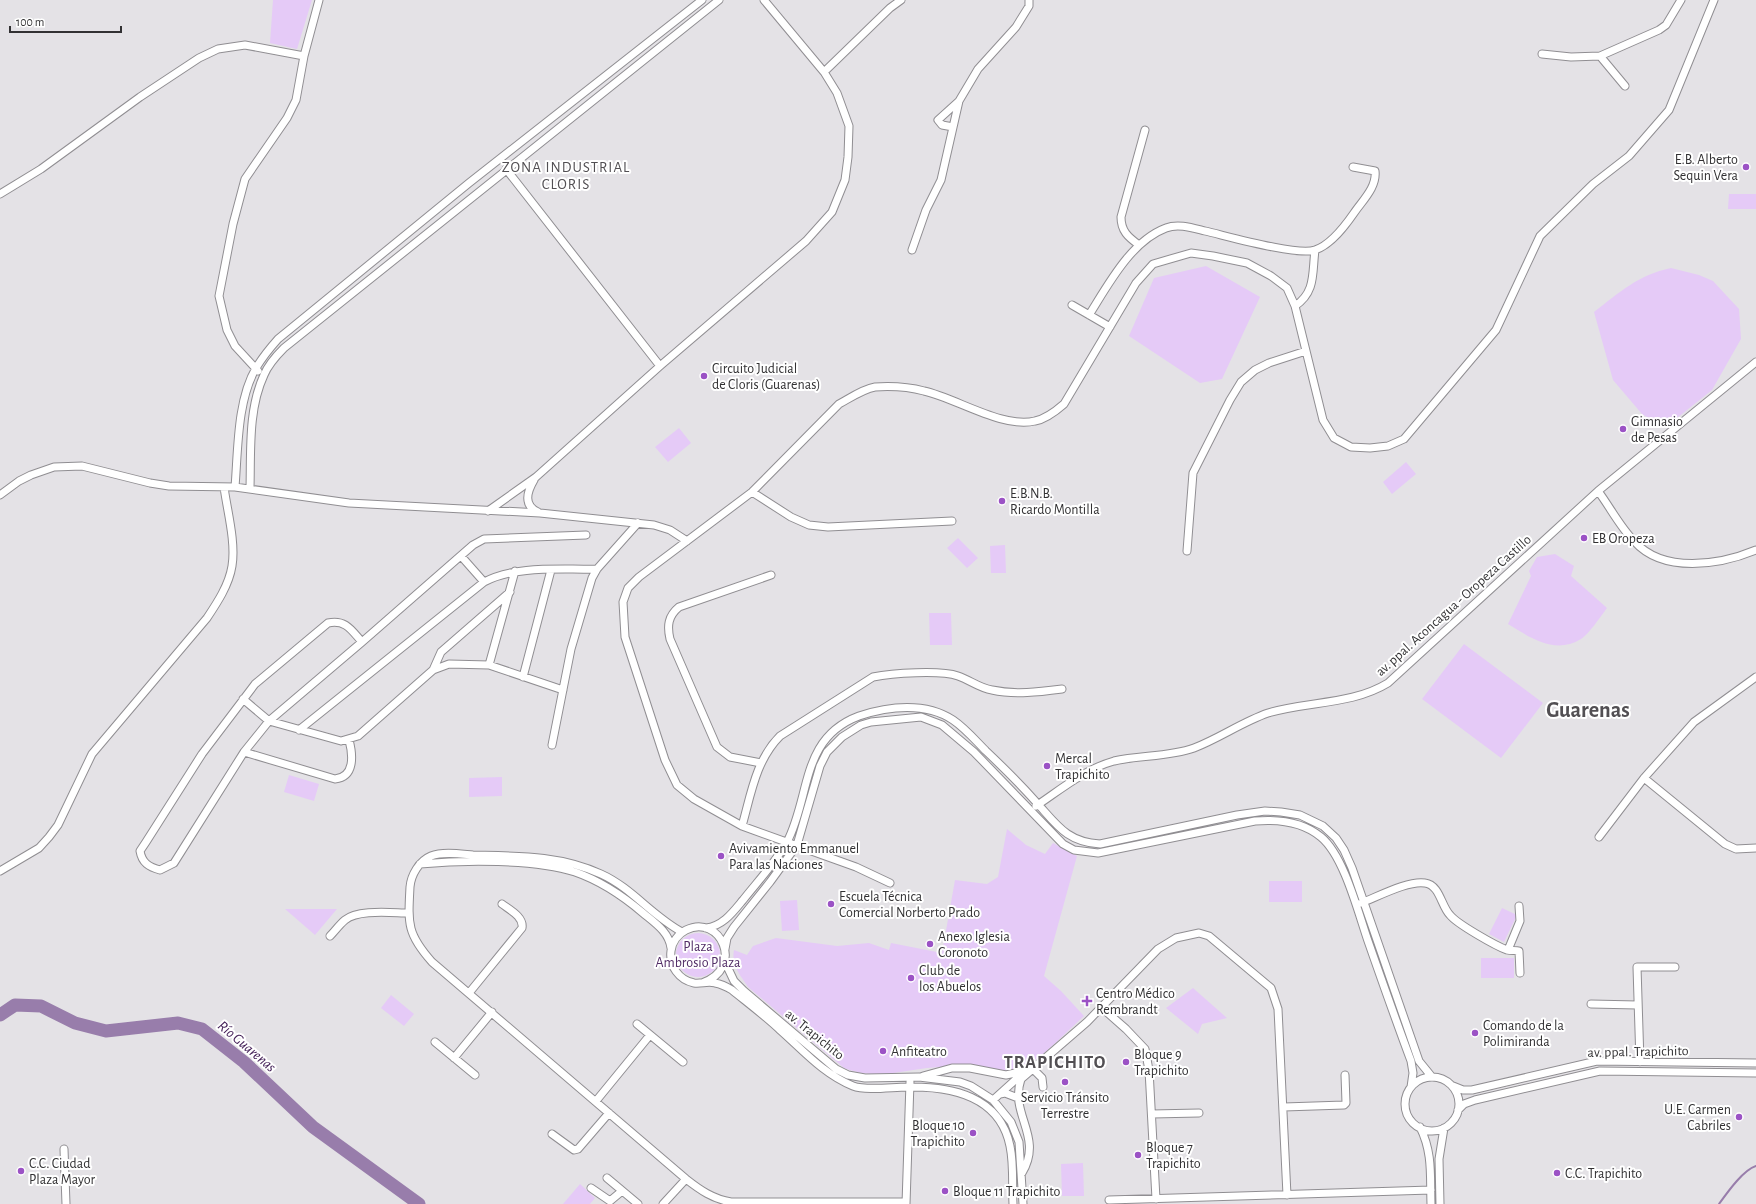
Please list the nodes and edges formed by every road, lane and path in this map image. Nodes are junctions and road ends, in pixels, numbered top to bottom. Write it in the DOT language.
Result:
graph roads {
  1 [pos="320,0"];
  2 [pos="702,0"];
  3 [pos="719,0"];
  4 [pos="764,0"];
  5 [pos="901,0"];
  6 [pos="1030,0"];
  7 [pos="1681,0"];
  8 [pos="1714,0"];
  9 [pos="1542,54"];
  10 [pos="304,56"];
  11 [pos="1600,56"];
  12 [pos="824,72"];
  13 [pos="1625,86"];
  14 [pos="959,100"];
  15 [pos="953,127"];
  16 [pos="1145,130"];
  17 [pos="1353,167"];
  18 [pos="506,170"];
  19 [pos="0,194"];
  20 [pos="1138,245"];
  21 [pos="912,250"];
  22 [pos="1315,250"];
  23 [pos="1072,305"];
  24 [pos="1295,306"];
  25 [pos="1088,315"];
  26 [pos="1110,327"];
  27 [pos="1306,351"];
  28 [pos="1756,362"];
  29 [pos="660,366"];
  30 [pos="255,369"];
  31 [pos="264,374"];
  32 [pos="536,477"];
  33 [pos="224,486"];
  34 [pos="235,487"];
  35 [pos="250,488"];
  36 [pos="1598,491"];
  37 [pos="752,492"];
  38 [pos="0,496"];
  39 [pos="488,510"];
  40 [pos="540,513"];
  41 [pos="952,521"];
  42 [pos="638,523"];
  43 [pos="586,535"];
  44 [pos="687,541"];
  45 [pos="1756,550"];
  46 [pos="1187,551"];
  47 [pos="462,556"];
  48 [pos="597,569"];
  49 [pos="551,570"];
  50 [pos="515,572"];
  51 [pos="771,575"];
  52 [pos="484,582"];
  53 [pos="510,592"];
  54 [pos="362,642"];
  55 [pos="489,665"];
  56 [pos="433,670"];
  57 [pos="524,677"];
  58 [pos="1756,677"];
  59 [pos="1062,689"];
  60 [pos="563,690"];
  61 [pos="243,699"];
  62 [pos="269,721"];
  63 [pos="299,730"];
  64 [pos="349,740"];
  65 [pos="552,745"];
  66 [pos="244,752"];
  67 [pos="761,763"];
  68 [pos="1644,778"];
  69 [pos="1038,804"];
  70 [pos="1031,810"];
  71 [pos="742,826"];
  72 [pos="1599,837"];
  73 [pos="787,842"];
  74 [pos="797,845"];
  75 [pos="1756,848"];
  76 [pos="420,864"];
  77 [pos="0,871"];
  78 [pos="890,883"];
  79 [pos="1365,902"];
  80 [pos="502,904"];
  81 [pos="1355,905"];
  82 [pos="1519,906"];
  83 [pos="409,913"];
  84 [pos="706,928"];
  85 [pos="682,932"];
  86 [pos="330,936"];
  87 [pos="671,949"];
  88 [pos="725,949"];
  89 [pos="1508,950"];
  90 [pos="725,962"];
  91 [pos="1675,967"];
  92 [pos="1520,972"];
  93 [pos="702,983"];
  94 [pos="469,993"];
  95 [pos="1591,1004"];
  96 [pos="1637,1005"];
  97 [pos="1101,1007"];
  98 [pos="492,1012"];
  99 [pos="637,1024"];
  100 [pos="650,1035"];
  101 [pos="435,1042"];
  102 [pos="454,1058"];
  103 [pos="683,1062"];
  104 [pos="1631,1062"];
  105 [pos="1640,1062"];
  106 [pos="1756,1063"];
  107 [pos="1032,1068"];
  108 [pos="1631,1070"];
  109 [pos="1024,1071"];
  110 [pos="1756,1073"];
  111 [pos="475,1075"];
  112 [pos="1345,1075"];
  113 [pos="920,1077"];
  114 [pos="1432,1077"];
  115 [pos="910,1078"];
  116 [pos="1452,1086"];
  117 [pos="910,1087"];
  118 [pos="1043,1087"];
  119 [pos="1411,1087"];
  120 [pos="1000,1094"];
  121 [pos="1018,1098"];
  122 [pos="993,1100"];
  123 [pos="596,1102"];
  124 [pos="1284,1107"];
  125 [pos="1458,1110"];
  126 [pos="609,1113"];
  127 [pos="1199,1113"];
  128 [pos="1152,1114"];
  129 [pos="1420,1127"];
  130 [pos="1444,1128"];
  131 [pos="552,1134"];
  132 [pos="64,1150"];
  133 [pos="1022,1173"];
  134 [pos="607,1178"];
  135 [pos="686,1179"];
  136 [pos="591,1188"];
  137 [pos="1431,1190"];
  138 [pos="622,1191"];
  139 [pos="1287,1195"];
  140 [pos="1156,1199"];
  141 [pos="1109,1200"];
  142 [pos="906,1203"];
  143 [pos="66,1204"];
  144 [pos="638,1204"];
  145 [pos="663,1204"];
  146 [pos="1013,1204"];
  147 [pos="1023,1204"];
  148 [pos="1431,1204"];
  149 [pos="1440,1204"];
  1 -- 10 [label="street"];
  2 -- 30 [label="street"];
  3 -- 18 [label="street"];
  4 -- 12 [label="street"];
  5 -- 12 [label="street"];
  6 -- 14 [label="street"];
  7 -- 11 [label="street"];
  8 -- 27 [label="street"];
  9 -- 11 [label="street"];
  10 -- 19 [label="street"];
  10 -- 30 [label="street"];
  11 -- 13 [label="street"];
  12 -- 29 [label="street"];
  14 -- 15 [label="street"];
  14 -- 15 [label="street"];
  15 -- 21 [label="street"];
  16 -- 20 [label="street"];
  17 -- 22 [label="street"];
  18 -- 29 [label="street"];
  18 -- 31 [label="street"];
  20 -- 22 [label="street"];
  20 -- 25 [label="street"];
  22 -- 24 [label="street"];
  23 -- 25 [label="street"];
  24 -- 26 [label="street"];
  24 -- 27 [label="street"];
  25 -- 26 [label="street"];
  26 -- 37 [label="street"];
  27 -- 46 [label="street"];
  28 -- 36 [label="street, av. ppal. Aconcagua - Oropeza Castillo"];
  29 -- 32 [label="street"];
  30 -- 31 [label="street"];
  30 -- 34 [label="street"];
  31 -- 35 [label="street"];
  32 -- 39 [label="street"];
  32 -- 40 [label="street"];
  33 -- 34 [label="street"];
  33 -- 38 [label="street"];
  33 -- 77 [label="street"];
  34 -- 35 [label="street"];
  35 -- 39 [label="street"];
  36 -- 45 [label="street"];
  36 -- 69 [label="street, av. ppal. Aconcagua - Oropeza Castillo"];
  37 -- 41 [label="street"];
  37 -- 44 [label="street"];
  39 -- 40 [label="street"];
  40 -- 42 [label="street"];
  42 -- 44 [label="street"];
  42 -- 48 [label="street"];
  43 -- 47 [label="street"];
  44 -- 71 [label="street"];
  47 -- 52 [label="street"];
  47 -- 54 [label="street"];
  48 -- 49 [label="street"];
  48 -- 60 [label="street"];
  49 -- 50 [label="street"];
  49 -- 57 [label="street"];
  50 -- 52 [label="street"];
  50 -- 53 [label="street"];
  51 -- 67 [label="street"];
  52 -- 63 [label="street"];
  53 -- 55 [label="street"];
  53 -- 56 [label="street"];
  54 -- 61 [label="street"];
  54 -- 62 [label="street"];
  55 -- 56 [label="street"];
  55 -- 57 [label="street"];
  56 -- 64 [label="street"];
  57 -- 60 [label="street"];
  58 -- 68 [label="street"];
  59 -- 67 [label="street"];
  60 -- 65 [label="street"];
  61 -- 62 [label="street"];
  61 -- 66 [label="street"];
  62 -- 63 [label="street"];
  62 -- 66 [label="street"];
  63 -- 64 [label="street"];
  64 -- 66 [label="street"];
  67 -- 71 [label="street"];
  68 -- 72 [label="street"];
  68 -- 75 [label="street"];
  69 -- 70 [label="street, av. ppal. Aconcagua - Oropeza Castillo"];
  69 -- 73 [label="street"];
  69 -- 79 [label="street"];
  70 -- 74 [label="street"];
  70 -- 81 [label="street"];
  71 -- 73 [label="street"];
  73 -- 74 [label="street"];
  73 -- 84 [label="street"];
  74 -- 78 [label="street"];
  74 -- 88 [label="street"];
  76 -- 83 [label="street"];
  76 -- 85 [label="street"];
  76 -- 87 [label="street"];
  79 -- 81 [label="street"];
  79 -- 89 [label="street"];
  79 -- 114 [label="street"];
  80 -- 94 [label="street"];
  81 -- 119 [label="street"];
  82 -- 89 [label="street"];
  83 -- 86 [label="street"];
  83 -- 94 [label="street"];
  84 -- 85 [label="street"];
  84 -- 88 [label="street"];
  85 -- 87 [label="street"];
  87 -- 93 [label="street"];
  88 -- 90 [label="street"];
  89 -- 92 [label="street"];
  90 -- 93 [label="street"];
  90 -- 115 [label="street, av. Trapichito"];
  91 -- 96 [label="street"];
  93 -- 117 [label="street"];
  94 -- 98 [label="street"];
  95 -- 96 [label="street"];
  96 -- 105 [label="street"];
  97 -- 107 [label="street"];
  97 -- 124 [label="street"];
  97 -- 128 [label="street"];
  98 -- 102 [label="street"];
  98 -- 123 [label="street"];
  99 -- 100 [label="street"];
  100 -- 103 [label="street"];
  100 -- 123 [label="street"];
  101 -- 102 [label="street"];
  102 -- 111 [label="street"];
  104 -- 105 [label="street, av. ppal. Trapichito"];
  104 -- 108 [label="street"];
  104 -- 116 [label="street, av. ppal. Trapichito"];
  105 -- 106 [label="street, av. ppal. Trapichito"];
  107 -- 109 [label="street"];
  107 -- 118 [label="street"];
  107 -- 121 [label="street"];
  108 -- 110 [label="street, av. ppal. Trapichito"];
  108 -- 125 [label="street, av. ppal. Trapichito"];
  109 -- 113 [label="street"];
  109 -- 120 [label="street"];
  112 -- 124 [label="street"];
  113 -- 115 [label="street, av. Trapichito"];
  113 -- 122 [label="street, av. Trapichito"];
  114 -- 116 [label="street"];
  114 -- 119 [label="street"];
  115 -- 117 [label="street"];
  116 -- 125 [label="street"];
  117 -- 142 [label="street"];
  117 -- 146 [label="street"];
  119 -- 129 [label="street"];
  120 -- 121 [label="street"];
  120 -- 122 [label="street"];
  121 -- 133 [label="street, av. Trapichito"];
  122 -- 133 [label="street, av. Trapichito"];
  123 -- 126 [label="street"];
  124 -- 139 [label="street"];
  125 -- 130 [label="street"];
  126 -- 131 [label="street"];
  126 -- 135 [label="street"];
  127 -- 128 [label="street"];
  128 -- 140 [label="street"];
  129 -- 130 [label="street"];
  129 -- 137 [label="street"];
  130 -- 149 [label="street"];
  132 -- 143 [label="street"];
  133 -- 147 [label="street, av. Trapichito"];
  134 -- 138 [label="street"];
  135 -- 142 [label="street"];
  135 -- 145 [label="street"];
  136 -- 138 [label="street"];
  137 -- 139 [label="street"];
  137 -- 148 [label="street"];
  138 -- 144 [label="street"];
  139 -- 140 [label="street"];
  140 -- 141 [label="street"];
}
